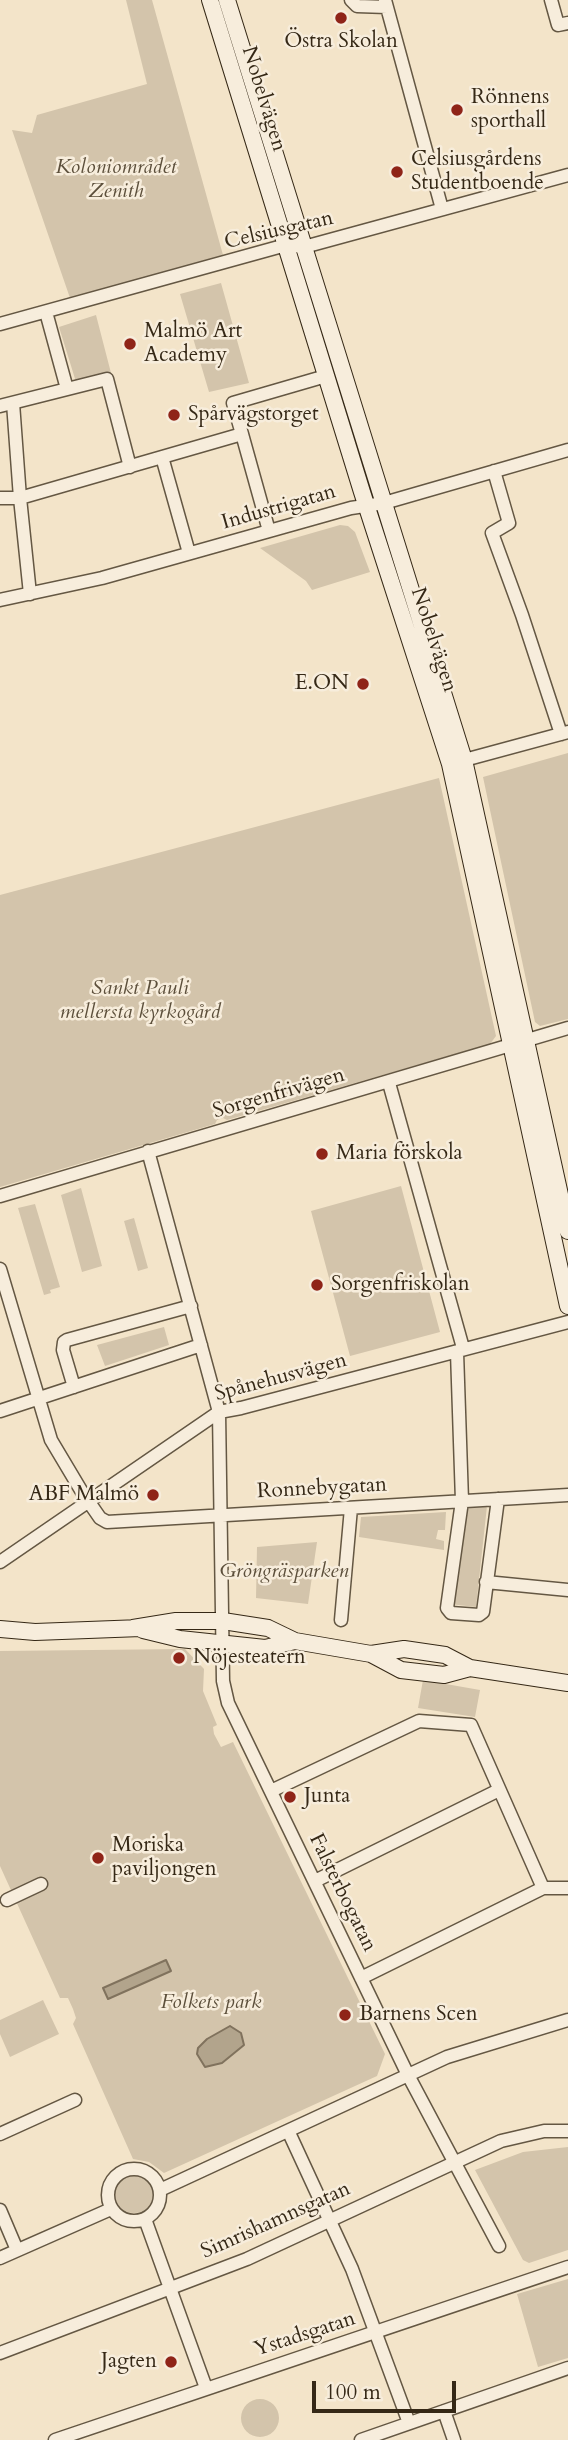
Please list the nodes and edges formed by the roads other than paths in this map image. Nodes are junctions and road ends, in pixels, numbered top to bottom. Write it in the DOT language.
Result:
graph roads {
  1 [pos="210,0"];
  2 [pos="227,0"];
  3 [pos="351,0"];
  4 [pos="551,0"];
  5 [pos="386,4"];
  6 [pos="568,23"];
  7 [pos="568,175"];
  8 [pos="442,209"];
  9 [pos="286,246"];
  10 [pos="304,247"];
  11 [pos="46,312"];
  12 [pos="0,324"];
  13 [pos="327,376"];
  14 [pos="67,389"];
  15 [pos="6,405"];
  16 [pos="242,434"];
  17 [pos="568,450"];
  18 [pos="162,457"];
  19 [pos="130,467"];
  20 [pos="494,471"];
  21 [pos="0,498"];
  22 [pos="20,498"];
  23 [pos="375,504"];
  24 [pos="269,531"];
  25 [pos="189,553"];
  26 [pos="30,594"];
  27 [pos="0,600"];
  28 [pos="564,733"];
  29 [pos="457,762"];
  30 [pos="568,1028"];
  31 [pos="518,1043"];
  32 [pos="389,1083"];
  33 [pos="148,1151"];
  34 [pos="0,1196"];
  35 [pos="568,1231"];
  36 [pos="0,1269"];
  37 [pos="191,1306"];
  38 [pos="568,1306"];
  39 [pos="6,1312"];
  40 [pos="568,1322"];
  41 [pos="201,1345"];
  42 [pos="460,1350"];
  43 [pos="74,1387"];
  44 [pos="40,1398"];
  45 [pos="0,1411"];
  46 [pos="219,1412"];
  47 [pos="568,1495"];
  48 [pos="498,1499"];
  49 [pos="89,1501"];
  50 [pos="462,1501"];
  51 [pos="351,1508"];
  52 [pos="221,1514"];
  53 [pos="0,1562"];
  54 [pos="486,1582"];
  55 [pos="568,1590"];
  56 [pos="341,1620"];
  57 [pos="0,1629"];
  58 [pos="34,1632"];
  59 [pos="223,1632"];
  60 [pos="0,1637"];
  61 [pos="568,1683"];
  62 [pos="499,1790"];
  63 [pos="271,1791"];
  64 [pos="315,1881"];
  65 [pos="41,1884"];
  66 [pos="542,1888"];
  67 [pos="568,1888"];
  68 [pos="8,1900"];
  69 [pos="361,1978"];
  70 [pos="568,2020"];
  71 [pos="408,2075"];
  72 [pos="75,2100"];
  73 [pos="568,2132"];
  74 [pos="0,2134"];
  75 [pos="291,2137"];
  76 [pos="454,2161"];
  77 [pos="160,2190"];
  78 [pos="111,2208"];
  79 [pos="0,2210"];
  80 [pos="145,2219"];
  81 [pos="331,2220"];
  82 [pos="499,2246"];
  83 [pos="17,2250"];
  84 [pos="0,2258"];
  85 [pos="568,2267"];
  86 [pos="170,2287"];
  87 [pos="375,2332"];
  88 [pos="0,2353"];
  89 [pos="568,2368"];
  90 [pos="206,2388"];
  91 [pos="444,2411"];
  92 [pos="409,2423"];
  93 [pos="55,2440"];
  94 [pos="361,2440"];
  95 [pos="454,2440"];
  1 -- 9 [label="main road, Nobelvägen"];
  2 -- 10 [label="main road, Nobelvägen"];
  3 -- 5 [label="street"];
  4 -- 6 [label="street"];
  5 -- 8 [label="street"];
  7 -- 8 [label="street, Celsiusgatan"];
  8 -- 10 [label="street, Celsiusgatan"];
  9 -- 10 [label="street, Celsiusgatan"];
  9 -- 11 [label="street, Celsiusgatan"];
  9 -- 13 [label="main road, Nobelvägen"];
  10 -- 23 [label="main road, Nobelvägen"];
  11 -- 12 [label="street, Celsiusgatan"];
  11 -- 14 [label="street"];
  13 -- 16 [label="street"];
  13 -- 23 [label="main road, Nobelvägen"];
  14 -- 15 [label="street"];
  14 -- 19 [label="street"];
  15 -- 22 [label="street"];
  16 -- 18 [label="street"];
  16 -- 24 [label="street"];
  17 -- 20 [label="street, Industrigatan"];
  18 -- 19 [label="street"];
  18 -- 25 [label="street"];
  19 -- 22 [label="street"];
  20 -- 23 [label="street, Industrigatan"];
  20 -- 28 [label="street"];
  21 -- 22 [label="street"];
  22 -- 26 [label="street"];
  23 -- 24 [label="street, Industrigatan"];
  23 -- 29 [label="main road, Nobelvägen"];
  24 -- 25 [label="street, Industrigatan"];
  25 -- 26 [label="street, Industrigatan"];
  26 -- 27 [label="street, Industrigatan"];
  28 -- 29 [label="street"];
  29 -- 31 [label="main road, Nobelvägen"];
  30 -- 31 [label="street, Sorgenfrivägen"];
  31 -- 32 [label="street, Sorgenfrivägen"];
  31 -- 35 [label="main road, Nobelvägen"];
  31 -- 38 [label="main road, Nobelvägen"];
  32 -- 33 [label="street, Sorgenfrivägen"];
  32 -- 42 [label="street"];
  33 -- 34 [label="street, Sorgenfrivägen"];
  33 -- 37 [label="street, Falsterbogatan"];
  36 -- 39 [label="street"];
  37 -- 41 [label="street, Falsterbogatan"];
  37 -- 43 [label="street"];
  39 -- 44 [label="street"];
  40 -- 42 [label="street, Spånehusvägen"];
  41 -- 43 [label="street"];
  41 -- 46 [label="street, Falsterbogatan"];
  42 -- 46 [label="street, Spånehusvägen"];
  42 -- 50 [label="street"];
  43 -- 44 [label="street"];
  44 -- 45 [label="street"];
  44 -- 49 [label="street"];
  46 -- 49 [label="street, Spånehusvägen"];
  46 -- 52 [label="street, Falsterbogatan"];
  47 -- 48 [label="street, Ronnebygatan"];
  48 -- 50 [label="street, Ronnebygatan"];
  48 -- 54 [label="street"];
  49 -- 52 [label="street, Ronnebygatan"];
  49 -- 53 [label="street, Spånehusvägen"];
  50 -- 51 [label="street, Ronnebygatan"];
  50 -- 54 [label="street"];
  51 -- 52 [label="street, Ronnebygatan"];
  51 -- 56 [label="street"];
  52 -- 59 [label="street, Falsterbogatan"];
  54 -- 55 [label="street"];
  57 -- 58 [label="main road"];
  58 -- 59 [label="main road"];
  58 -- 60 [label="main road"];
  59 -- 61 [label="main road"];
  59 -- 63 [label="street, Falsterbogatan"];
  62 -- 63 [label="street"];
  62 -- 64 [label="street"];
  62 -- 66 [label="street"];
  63 -- 64 [label="street, Falsterbogatan"];
  64 -- 69 [label="street, Falsterbogatan"];
  65 -- 68 [label="street"];
  66 -- 67 [label="street"];
  66 -- 69 [label="street"];
  69 -- 71 [label="street, Falsterbogatan"];
  70 -- 71 [label="street"];
  71 -- 76 [label="street, Falsterbogatan"];
  71 -- 77 [label="street"];
  72 -- 74 [label="street"];
  73 -- 76 [label="street, Simrishamnsgatan"];
  75 -- 81 [label="street"];
  76 -- 81 [label="street, Simrishamnsgatan"];
  76 -- 82 [label="street, Falsterbogatan"];
  77 -- 78 [label="street"];
  77 -- 80 [label="street"];
  78 -- 80 [label="street"];
  78 -- 83 [label="street"];
  79 -- 83 [label="street"];
  80 -- 86 [label="street"];
  81 -- 86 [label="street, Simrishamnsgatan"];
  81 -- 87 [label="street"];
  83 -- 84 [label="street"];
  85 -- 87 [label="street, Ystadsgatan"];
  86 -- 88 [label="street, Simrishamnsgatan"];
  86 -- 90 [label="street"];
  87 -- 90 [label="street, Ystadsgatan"];
  87 -- 92 [label="street"];
  89 -- 91 [label="street"];
  90 -- 93 [label="street, Ystadsgatan"];
  91 -- 92 [label="street"];
  91 -- 95 [label="street"];
  92 -- 94 [label="street"];
}
